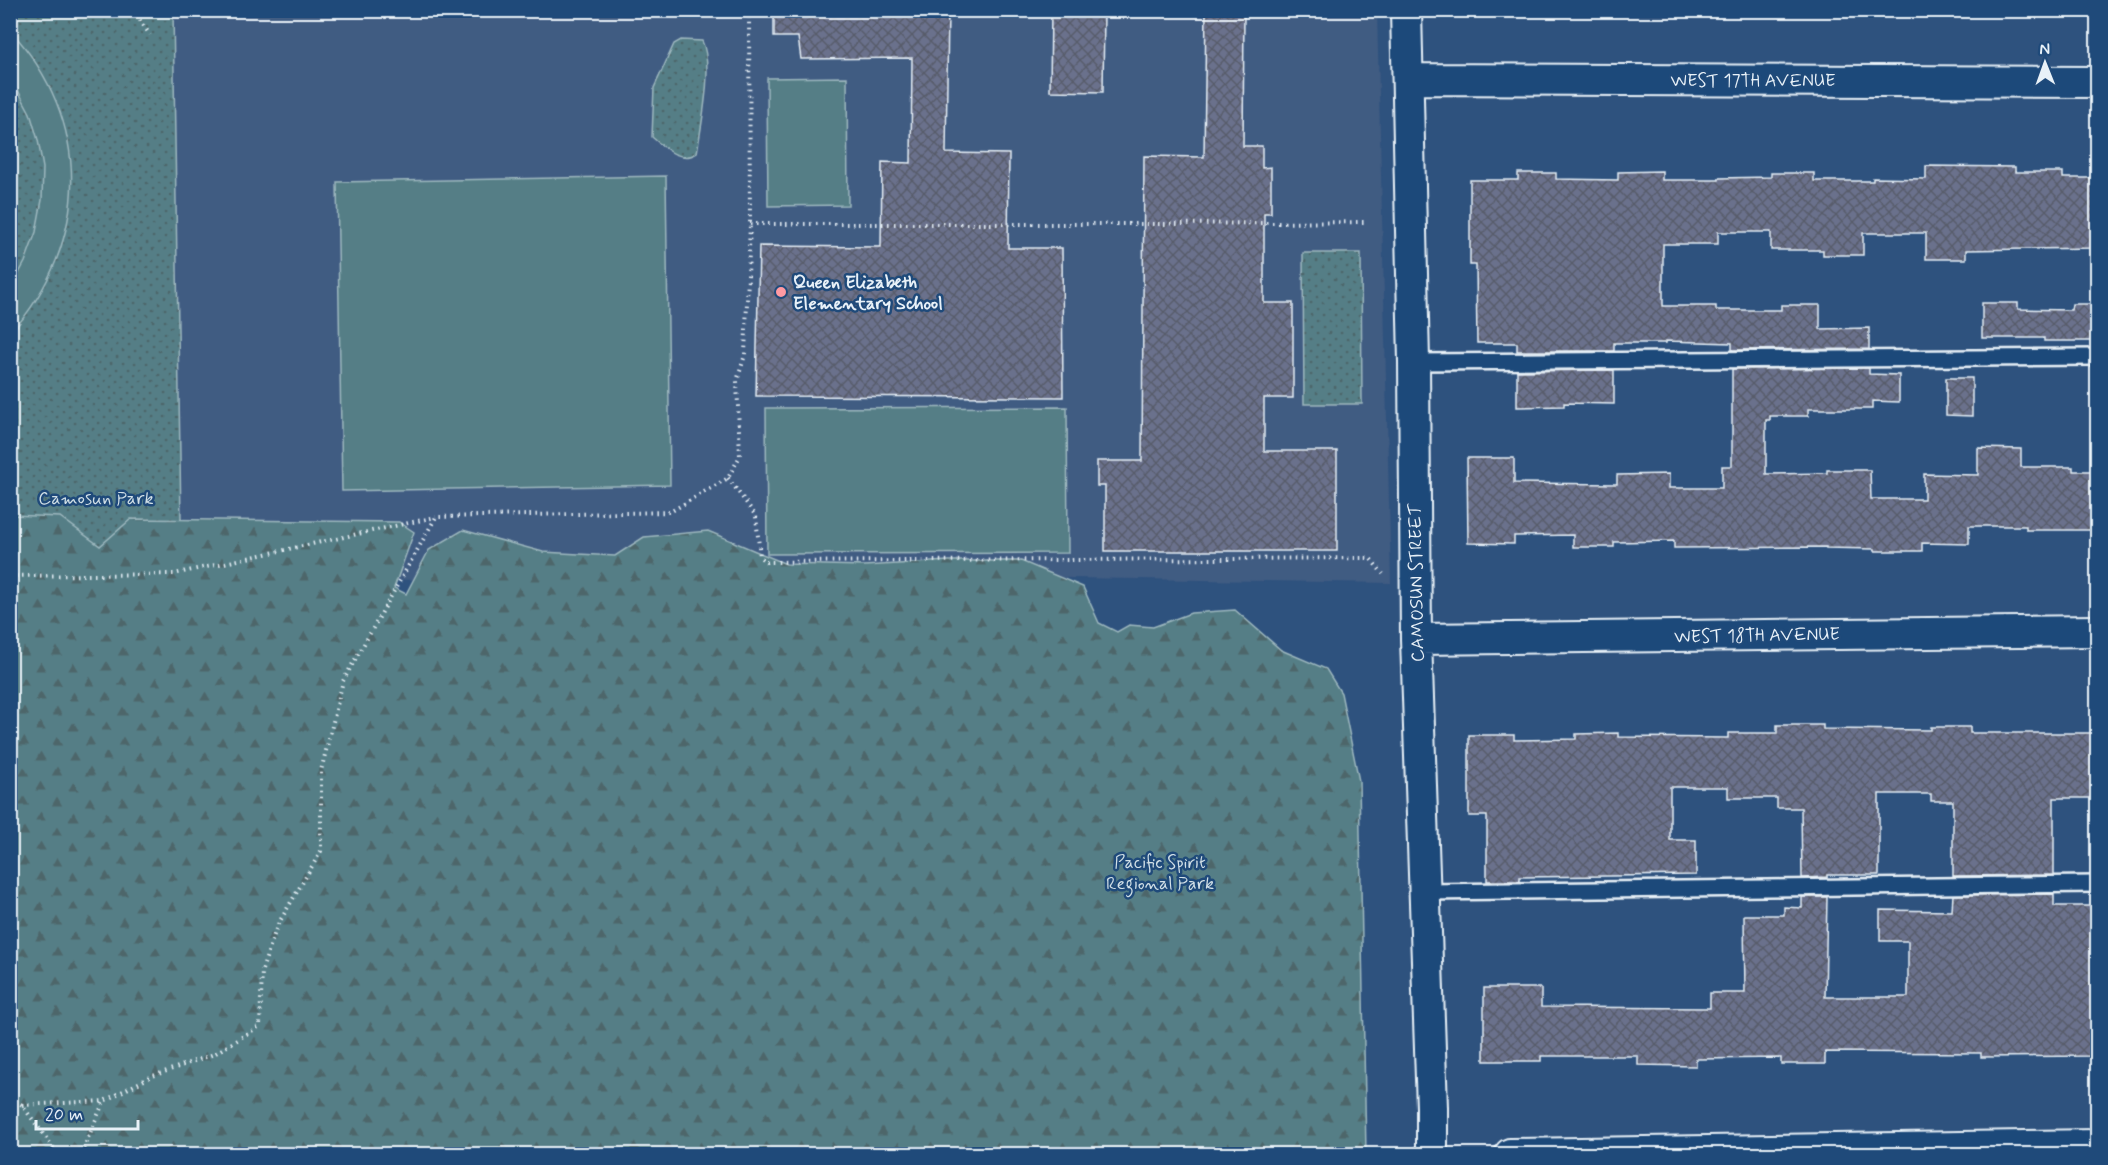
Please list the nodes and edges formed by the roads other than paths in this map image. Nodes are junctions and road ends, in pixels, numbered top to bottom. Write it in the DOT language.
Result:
graph roads {
  1 [pos="1406,10"];
  2 [pos="1408,79"];
  3 [pos="2097,82"];
  4 [pos="2097,357"];
  5 [pos="1414,362"];
  6 [pos="2097,631"];
  7 [pos="1416,639"];
  8 [pos="2097,884"];
  9 [pos="1424,892"];
  10 [pos="2097,1145"];
  11 [pos="1432,1155"];
  12 [pos="1510,1155"];
  1 -- 2 [label="street, CAMOSUN STREET"];
  2 -- 3 [label="street, WEST 17TH AVENUE"];
  2 -- 5 [label="street, CAMOSUN STREET"];
  4 -- 5 [label="lane"];
  5 -- 7 [label="street, CAMOSUN STREET"];
  6 -- 7 [label="street, WEST 18TH AVENUE"];
  7 -- 9 [label="street, CAMOSUN STREET"];
  8 -- 9 [label="lane"];
  9 -- 11 [label="street, CAMOSUN STREET"];
  10 -- 12 [label="street"];
}
